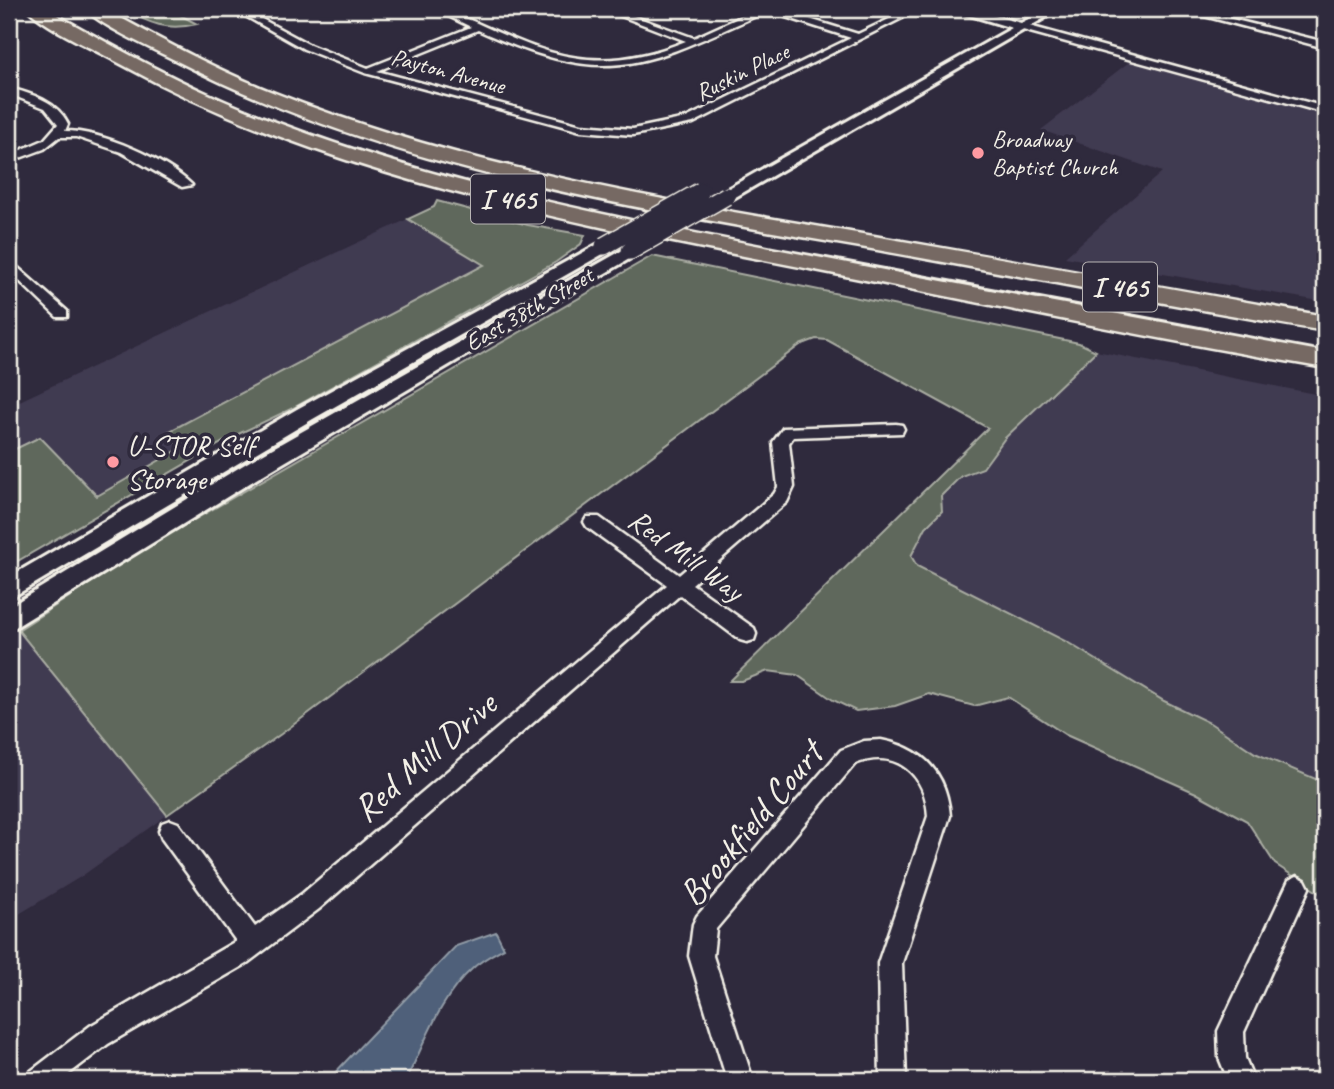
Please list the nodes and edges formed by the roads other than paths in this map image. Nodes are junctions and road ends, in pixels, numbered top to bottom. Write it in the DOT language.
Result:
graph roads {
  1 [pos="35,9"];
  2 [pos="93,9"];
  3 [pos="237,9"];
  4 [pos="438,9"];
  5 [pos="607,9"];
  6 [pos="767,9"];
  7 [pos="916,9"];
  8 [pos="956,9"];
  9 [pos="1031,9"];
  10 [pos="1054,9"];
  11 [pos="1182,9"];
  12 [pos="1003,22"];
  13 [pos="480,26"];
  14 [pos="1022,27"];
  15 [pos="858,37"];
  16 [pos="692,40"];
  17 [pos="1325,45"];
  18 [pos="368,71"];
  19 [pos="9,91"];
  20 [pos="1325,110"];
  21 [pos="660,130"];
  22 [pos="58,134"];
  23 [pos="9,159"];
  24 [pos="746,167"];
  25 [pos="186,185"];
  26 [pos="713,191"];
  27 [pos="9,264"];
  28 [pos="1047,308"];
  29 [pos="62,314"];
  30 [pos="1325,324"];
  31 [pos="1325,360"];
  32 [pos="1325,376"];
  33 [pos="896,429"];
  34 [pos="593,522"];
  35 [pos="679,584"];
  36 [pos="9,589"];
  37 [pos="9,620"];
  38 [pos="747,634"];
  39 [pos="170,831"];
  40 [pos="1297,888"];
  41 [pos="253,944"];
  42 [pos="40,1080"];
  43 [pos="740,1080"];
  44 [pos="893,1080"];
  45 [pos="1241,1080"];
  1 -- 28 [label="highway, I 465"];
  2 -- 30 [label="highway, I 465"];
  3 -- 18 [label="street, Payton Avenue"];
  4 -- 13 [label="street"];
  5 -- 16 [label="street"];
  6 -- 15 [label="street"];
  6 -- 16 [label="street"];
  7 -- 15 [label="street, Ruskin Place"];
  8 -- 12 [label="main road"];
  9 -- 12 [label="main road"];
  10 -- 14 [label="main road, East 38th Street"];
  11 -- 17 [label="street"];
  12 -- 14 [label="main road"];
  12 -- 24 [label="main road"];
  13 -- 16 [label="street"];
  13 -- 18 [label="street"];
  14 -- 20 [label="street"];
  14 -- 26 [label="main road, East 38th Street"];
  15 -- 21 [label="street, Ruskin Place"];
  18 -- 21 [label="street, Payton Avenue"];
  19 -- 22 [label="street"];
  22 -- 23 [label="street"];
  22 -- 25 [label="street"];
  26 -- 36 [label="main road, East 38th Street, bridge"];
  26 -- 37 [label="main road, East 38th Street, bridge"];
  27 -- 29 [label="street"];
  28 -- 31 [label="highway, I 465"];
  28 -- 32 [label="highway"];
  33 -- 35 [label="street, Red Mill Drive"];
  34 -- 35 [label="street, Red Mill Way"];
  35 -- 38 [label="street, Red Mill Way"];
  35 -- 41 [label="street, Red Mill Drive"];
  39 -- 41 [label="street"];
  40 -- 45 [label="street"];
  41 -- 42 [label="street, Red Mill Drive"];
  43 -- 44 [label="street, Brookfield Court"];
}
